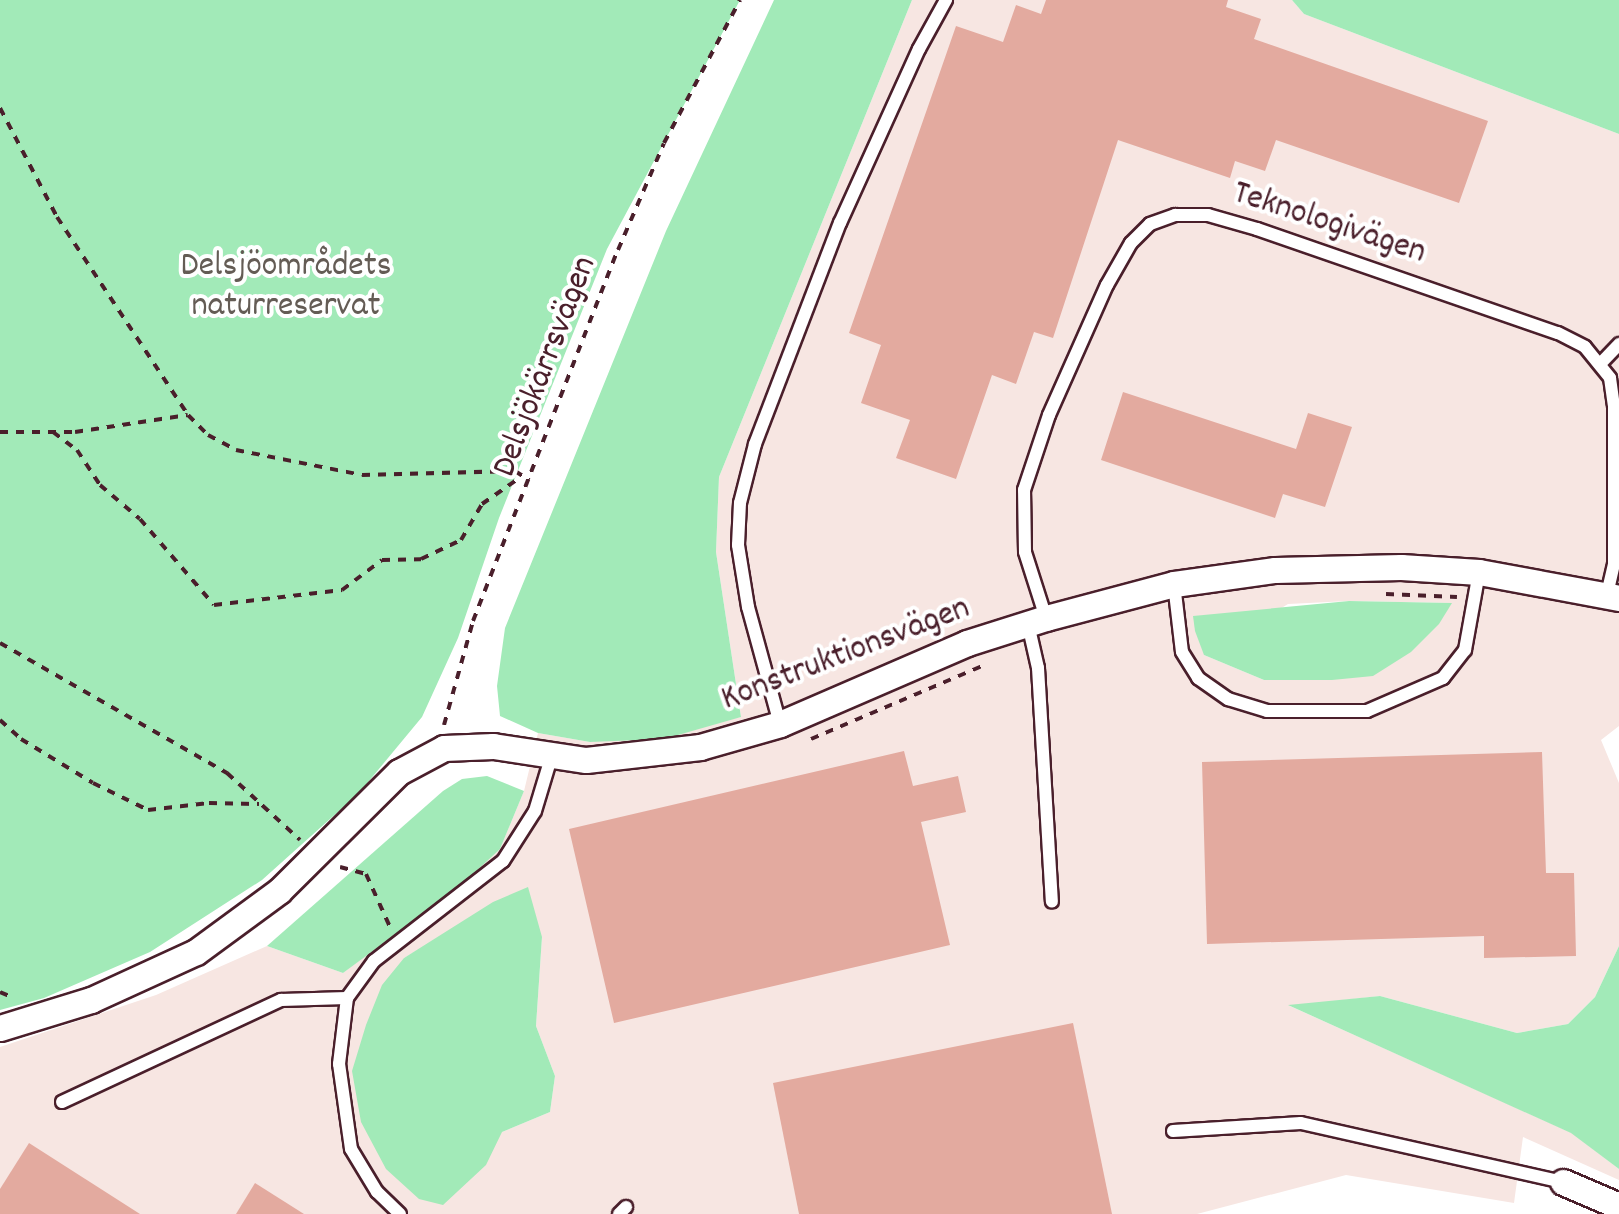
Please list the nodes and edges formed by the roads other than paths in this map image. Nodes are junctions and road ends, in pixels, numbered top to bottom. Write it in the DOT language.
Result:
graph roads {
  1 [pos="946,0"];
  2 [pos="1619,344"];
  3 [pos="1600,364"];
  4 [pos="1479,572"];
  5 [pos="1174,584"];
  6 [pos="1613,597"];
  7 [pos="1037,621"];
  8 [pos="780,724"];
  9 [pos="551,758"];
  10 [pos="1052,902"];
  11 [pos="347,998"];
  12 [pos="0,1028"];
  13 [pos="62,1102"];
  14 [pos="1173,1131"];
  15 [pos="1563,1182"];
  16 [pos="1619,1206"];
  17 [pos="400,1214"];
  1 -- 8 [label="lane"];
  2 -- 3 [label="lane"];
  3 -- 6 [label="lane"];
  3 -- 7 [label="lane, Teknologivägen"];
  4 -- 5 [label="street, Konstruktionsvägen"];
  4 -- 5 [label="lane"];
  4 -- 6 [label="street, Konstruktionsvägen"];
  5 -- 7 [label="street, Konstruktionsvägen"];
  7 -- 8 [label="street, Konstruktionsvägen"];
  7 -- 10 [label="lane, Teknologivägen"];
  8 -- 9 [label="street, Konstruktionsvägen"];
  9 -- 11 [label="lane"];
  9 -- 12 [label="street, Konstruktionsvägen"];
  11 -- 13 [label="lane"];
  11 -- 17 [label="lane"];
  14 -- 15 [label="lane"];
  15 -- 16 [label="street"];
}
